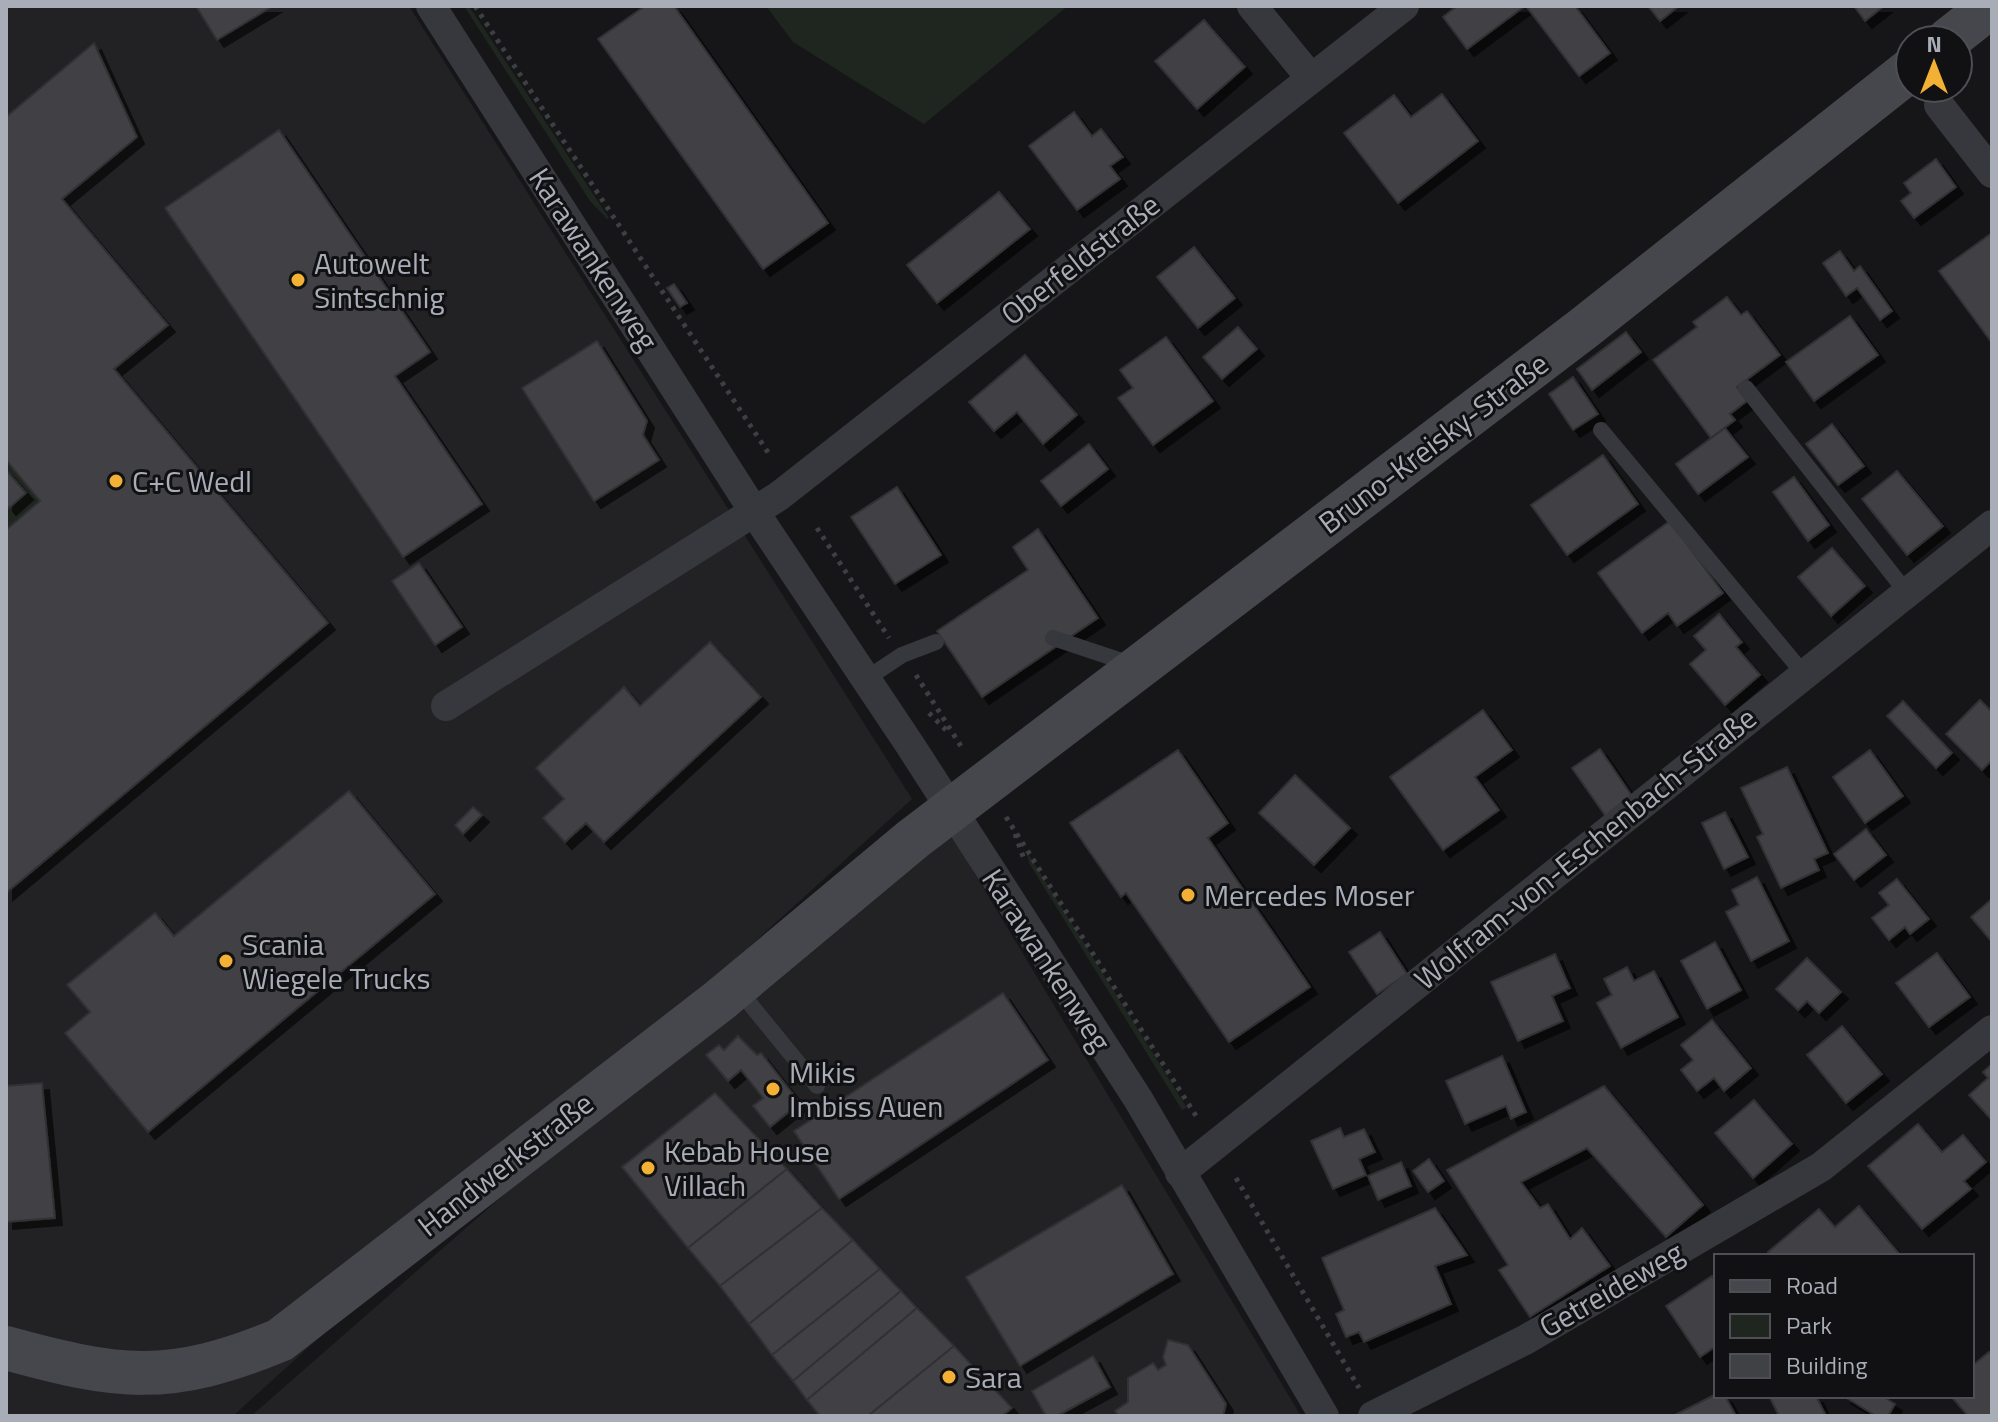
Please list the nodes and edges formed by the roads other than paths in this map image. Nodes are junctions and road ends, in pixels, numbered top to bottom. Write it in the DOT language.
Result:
graph roads {
  1 [pos="431,6"];
  2 [pos="1252,6"];
  3 [pos="1404,6"];
  4 [pos="1991,6"];
  5 [pos="1968,24"];
  6 [pos="1310,77"];
  7 [pos="1894,83"];
  8 [pos="1939,105"];
  9 [pos="1992,173"];
  10 [pos="1746,388"];
  11 [pos="1601,430"];
  12 [pos="755,513"];
  13 [pos="1992,525"];
  14 [pos="1907,593"];
  15 [pos="1053,638"];
  16 [pos="936,642"];
  17 [pos="1139,666"];
  18 [pos="1804,674"];
  19 [pos="866,679"];
  20 [pos="446,706"];
  21 [pos="952,812"];
  22 [pos="736,987"];
  23 [pos="1992,1030"];
  24 [pos="817,1086"];
  25 [pos="1180,1173"];
  26 [pos="6,1348"];
  27 [pos="1368,1406"];
  28 [pos="1324,1416"];
  1 -- 12 [label="street, Karawankenweg"];
  2 -- 6 [label="street"];
  3 -- 6 [label="street, Oberfeldstraße"];
  4 -- 5 [label="street"];
  6 -- 12 [label="street, Oberfeldstraße"];
  7 -- 17 [label="street, Bruno-Kreisky-Straße"];
  8 -- 9 [label="street"];
  10 -- 14 [label="lane"];
  11 -- 18 [label="lane"];
  12 -- 19 [label="street, Karawankenweg"];
  12 -- 20 [label="street"];
  13 -- 14 [label="street, Wolfram-von-Eschenbach-Straße"];
  14 -- 18 [label="street, Wolfram-von-Eschenbach-Straße"];
  15 -- 17 [label="lane"];
  16 -- 19 [label="lane"];
  17 -- 21 [label="street, Bruno-Kreisky-Straße"];
  18 -- 25 [label="street, Wolfram-von-Eschenbach-Straße"];
  19 -- 21 [label="street, Karawankenweg"];
  21 -- 22 [label="street, Handwerkstraße"];
  21 -- 25 [label="street, Karawankenweg"];
  22 -- 24 [label="lane"];
  22 -- 26 [label="street, Handwerkstraße"];
  23 -- 27 [label="street, Getreideweg"];
  25 -- 28 [label="street, Karawankenweg"];
}
